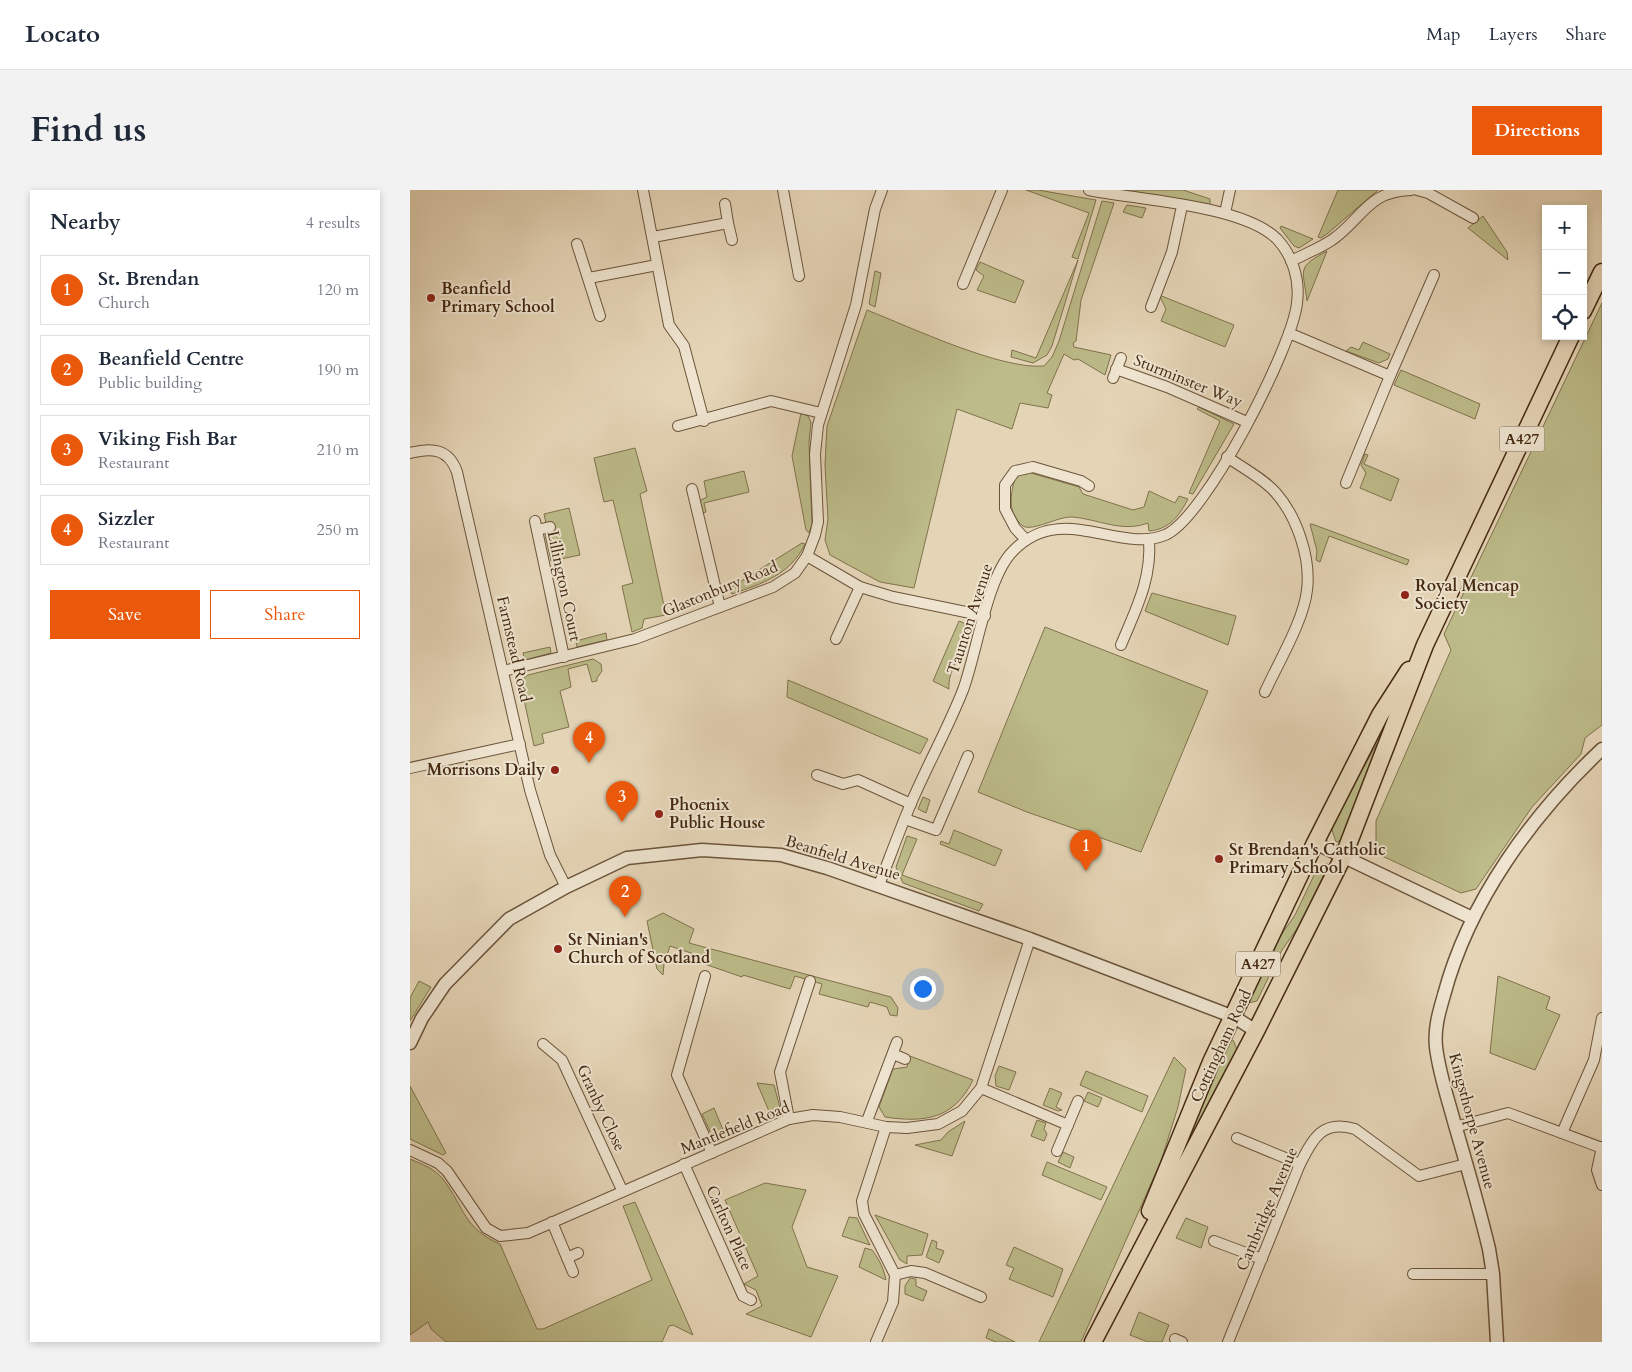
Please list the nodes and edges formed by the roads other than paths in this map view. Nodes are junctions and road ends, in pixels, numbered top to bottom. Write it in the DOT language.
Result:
graph roads {
  1 [pos="643,190"];
  2 [pos="783,190"];
  3 [pos="882,190"];
  4 [pos="1002,190"];
  5 [pos="1089,190"];
  6 [pos="1230,190"];
  7 [pos="1411,190"];
  8 [pos="1416,190"];
  9 [pos="1428,192"];
  10 [pos="724,204"];
  11 [pos="1182,206"];
  12 [pos="1224,213"];
  13 [pos="1473,218"];
  14 [pos="728,223"];
  15 [pos="653,237"];
  16 [pos="732,240"];
  17 [pos="576,244"];
  18 [pos="1291,261"];
  19 [pos="808,264"];
  20 [pos="657,265"];
  21 [pos="1602,272"];
  22 [pos="1434,275"];
  23 [pos="589,278"];
  24 [pos="963,284"];
  25 [pos="1587,303"];
  26 [pos="1151,307"];
  27 [pos="600,316"];
  28 [pos="1289,334"];
  29 [pos="1569,340"];
  30 [pos="1120,358"];
  31 [pos="1390,376"];
  32 [pos="821,413"];
  33 [pos="704,421"];
  34 [pos="1247,422"];
  35 [pos="678,426"];
  36 [pos="410,453"];
  37 [pos="1227,457"];
  38 [pos="1346,483"];
  39 [pos="1089,486"];
  40 [pos="692,489"];
  41 [pos="550,527"];
  42 [pos="1149,539"];
  43 [pos="1026,540"];
  44 [pos="807,556"];
  45 [pos="860,587"];
  46 [pos="720,607"];
  47 [pos="985,616"];
  48 [pos="836,639"];
  49 [pos="1121,645"];
  50 [pos="1425,645"];
  51 [pos="564,657"];
  52 [pos="503,671"];
  53 [pos="1265,692"];
  54 [pos="520,744"];
  55 [pos="1602,749"];
  56 [pos="968,756"];
  57 [pos="410,768"];
  58 [pos="818,775"];
  59 [pos="911,804"];
  60 [pos="905,819"];
  61 [pos="1315,843"];
  62 [pos="1344,855"];
  63 [pos="879,885"];
  64 [pos="566,887"];
  65 [pos="1472,918"];
  66 [pos="1030,939"];
  67 [pos="705,976"];
  68 [pos="810,981"];
  69 [pos="1234,1017"];
  70 [pos="1602,1018"];
  71 [pos="1256,1030"];
  72 [pos="897,1042"];
  73 [pos="410,1043"];
  74 [pos="544,1044"];
  75 [pos="892,1054"];
  76 [pos="905,1059"];
  77 [pos="981,1088"];
  78 [pos="1078,1100"];
  79 [pos="789,1119"];
  80 [pos="867,1122"];
  81 [pos="1068,1125"];
  82 [pos="886,1127"];
  83 [pos="1455,1127"];
  84 [pos="1562,1133"];
  85 [pos="1238,1138"];
  86 [pos="1602,1148"];
  87 [pos="410,1150"];
  88 [pos="1058,1151"];
  89 [pos="712,1153"];
  90 [pos="684,1164"];
  91 [pos="1300,1164"];
  92 [pos="1466,1164"];
  93 [pos="1602,1184"];
  94 [pos="622,1190"];
  95 [pos="552,1222"];
  96 [pos="1214,1241"];
  97 [pos="578,1253"];
  98 [pos="567,1258"];
  99 [pos="1262,1259"];
  100 [pos="572,1272"];
  101 [pos="1414,1274"];
  102 [pos="1493,1274"];
  103 [pos="895,1276"];
  104 [pos="1116,1296"];
  105 [pos="981,1297"];
  106 [pos="752,1300"];
  107 [pos="876,1342"];
  108 [pos="1093,1342"];
  109 [pos="1228,1342"];
  110 [pos="1496,1342"];
  1 -- 15 [label="street"];
  2 -- 19 [label="street"];
  3 -- 32 [label="street, Glastonbury Road"];
  4 -- 24 [label="street"];
  5 -- 11 [label="street"];
  6 -- 12 [label="street"];
  7 -- 18 [label="street"];
  8 -- 9 [label="street"];
  9 -- 13 [label="street"];
  10 -- 14 [label="street"];
  11 -- 12 [label="street"];
  11 -- 26 [label="street"];
  12 -- 18 [label="street"];
  14 -- 15 [label="street"];
  14 -- 16 [label="street"];
  15 -- 20 [label="street"];
  17 -- 23 [label="street"];
  18 -- 28 [label="street"];
  20 -- 23 [label="street"];
  20 -- 33 [label="street"];
  21 -- 25 [label="highway"];
  22 -- 31 [label="street"];
  23 -- 27 [label="street"];
  28 -- 31 [label="street"];
  28 -- 34 [label="street"];
  29 -- 50 [label="highway, Cottingham Road / A427"];
  30 -- 34 [label="street, Sturminster Way"];
  31 -- 38 [label="street"];
  32 -- 33 [label="street"];
  32 -- 44 [label="street, Glastonbury Road"];
  33 -- 35 [label="street"];
  34 -- 37 [label="street"];
  36 -- 52 [label="street, Farmstead Road"];
  37 -- 42 [label="street"];
  37 -- 53 [label="street"];
  39 -- 43 [label="street"];
  40 -- 46 [label="street"];
  41 -- 51 [label="street, Lillington Court"];
  42 -- 43 [label="street, Taunton Avenue"];
  42 -- 49 [label="street"];
  43 -- 47 [label="street, Taunton Avenue"];
  44 -- 45 [label="street"];
  44 -- 46 [label="street, Glastonbury Road"];
  45 -- 47 [label="street"];
  45 -- 48 [label="street"];
  46 -- 51 [label="street, Glastonbury Road"];
  47 -- 59 [label="street, Taunton Avenue"];
  50 -- 61 [label="highway, Cottingham Road / A427"];
  50 -- 62 [label="highway, Cottingham Road / A427"];
  51 -- 52 [label="street, Glastonbury Road"];
  52 -- 54 [label="street, Farmstead Road"];
  54 -- 57 [label="street"];
  54 -- 64 [label="street, Farmstead Road"];
  55 -- 65 [label="street, Kingsthorpe Avenue"];
  56 -- 60 [label="street"];
  58 -- 59 [label="street"];
  59 -- 60 [label="street, Taunton Avenue"];
  60 -- 63 [label="street, Taunton Avenue"];
  61 -- 62 [label="street"];
  61 -- 69 [label="highway, Cottingham Road / A427"];
  62 -- 65 [label="street"];
  62 -- 71 [label="highway, Cottingham Road / A427"];
  63 -- 64 [label="street, Beanfield Avenue"];
  63 -- 66 [label="street, Beanfield Avenue"];
  64 -- 73 [label="street, Beanfield Avenue"];
  65 -- 83 [label="street, Kingsthorpe Avenue"];
  66 -- 69 [label="street, Beanfield Avenue"];
  66 -- 77 [label="street, Mantlefield Road"];
  67 -- 89 [label="street"];
  68 -- 79 [label="street"];
  69 -- 71 [label="street, Beanfield Avenue"];
  69 -- 104 [label="highway, Cottingham Road / A427"];
  70 -- 84 [label="street"];
  71 -- 104 [label="highway, Cottingham Road / A427"];
  72 -- 75 [label="street"];
  74 -- 94 [label="street, Granby Close"];
  75 -- 76 [label="street"];
  75 -- 80 [label="street"];
  77 -- 81 [label="street"];
  77 -- 82 [label="street, Mantlefield Road"];
  78 -- 81 [label="street"];
  79 -- 80 [label="street, Mantlefield Road"];
  79 -- 89 [label="street, Mantlefield Road"];
  80 -- 82 [label="street, Mantlefield Road"];
  81 -- 88 [label="street"];
  82 -- 103 [label="street"];
  83 -- 84 [label="street"];
  83 -- 92 [label="street, Kingsthorpe Avenue"];
  84 -- 86 [label="street"];
  85 -- 91 [label="street"];
  86 -- 93 [label="street"];
  87 -- 95 [label="street, Mantlefield Road"];
  89 -- 90 [label="street, Mantlefield Road"];
  90 -- 94 [label="street, Mantlefield Road"];
  90 -- 106 [label="street, Carlton Place"];
  91 -- 92 [label="street, Cambridge Avenue"];
  91 -- 99 [label="street, Cambridge Avenue"];
  92 -- 102 [label="street, Kingsthorpe Avenue"];
  94 -- 95 [label="street, Mantlefield Road"];
  95 -- 98 [label="street"];
  96 -- 99 [label="street"];
  97 -- 98 [label="street"];
  98 -- 100 [label="street"];
  99 -- 109 [label="street, Cambridge Avenue"];
  101 -- 102 [label="street"];
  102 -- 110 [label="street, Kingsthorpe Avenue"];
  103 -- 105 [label="street"];
  103 -- 107 [label="street"];
  104 -- 108 [label="highway, Cottingham Road / A427"];
}
